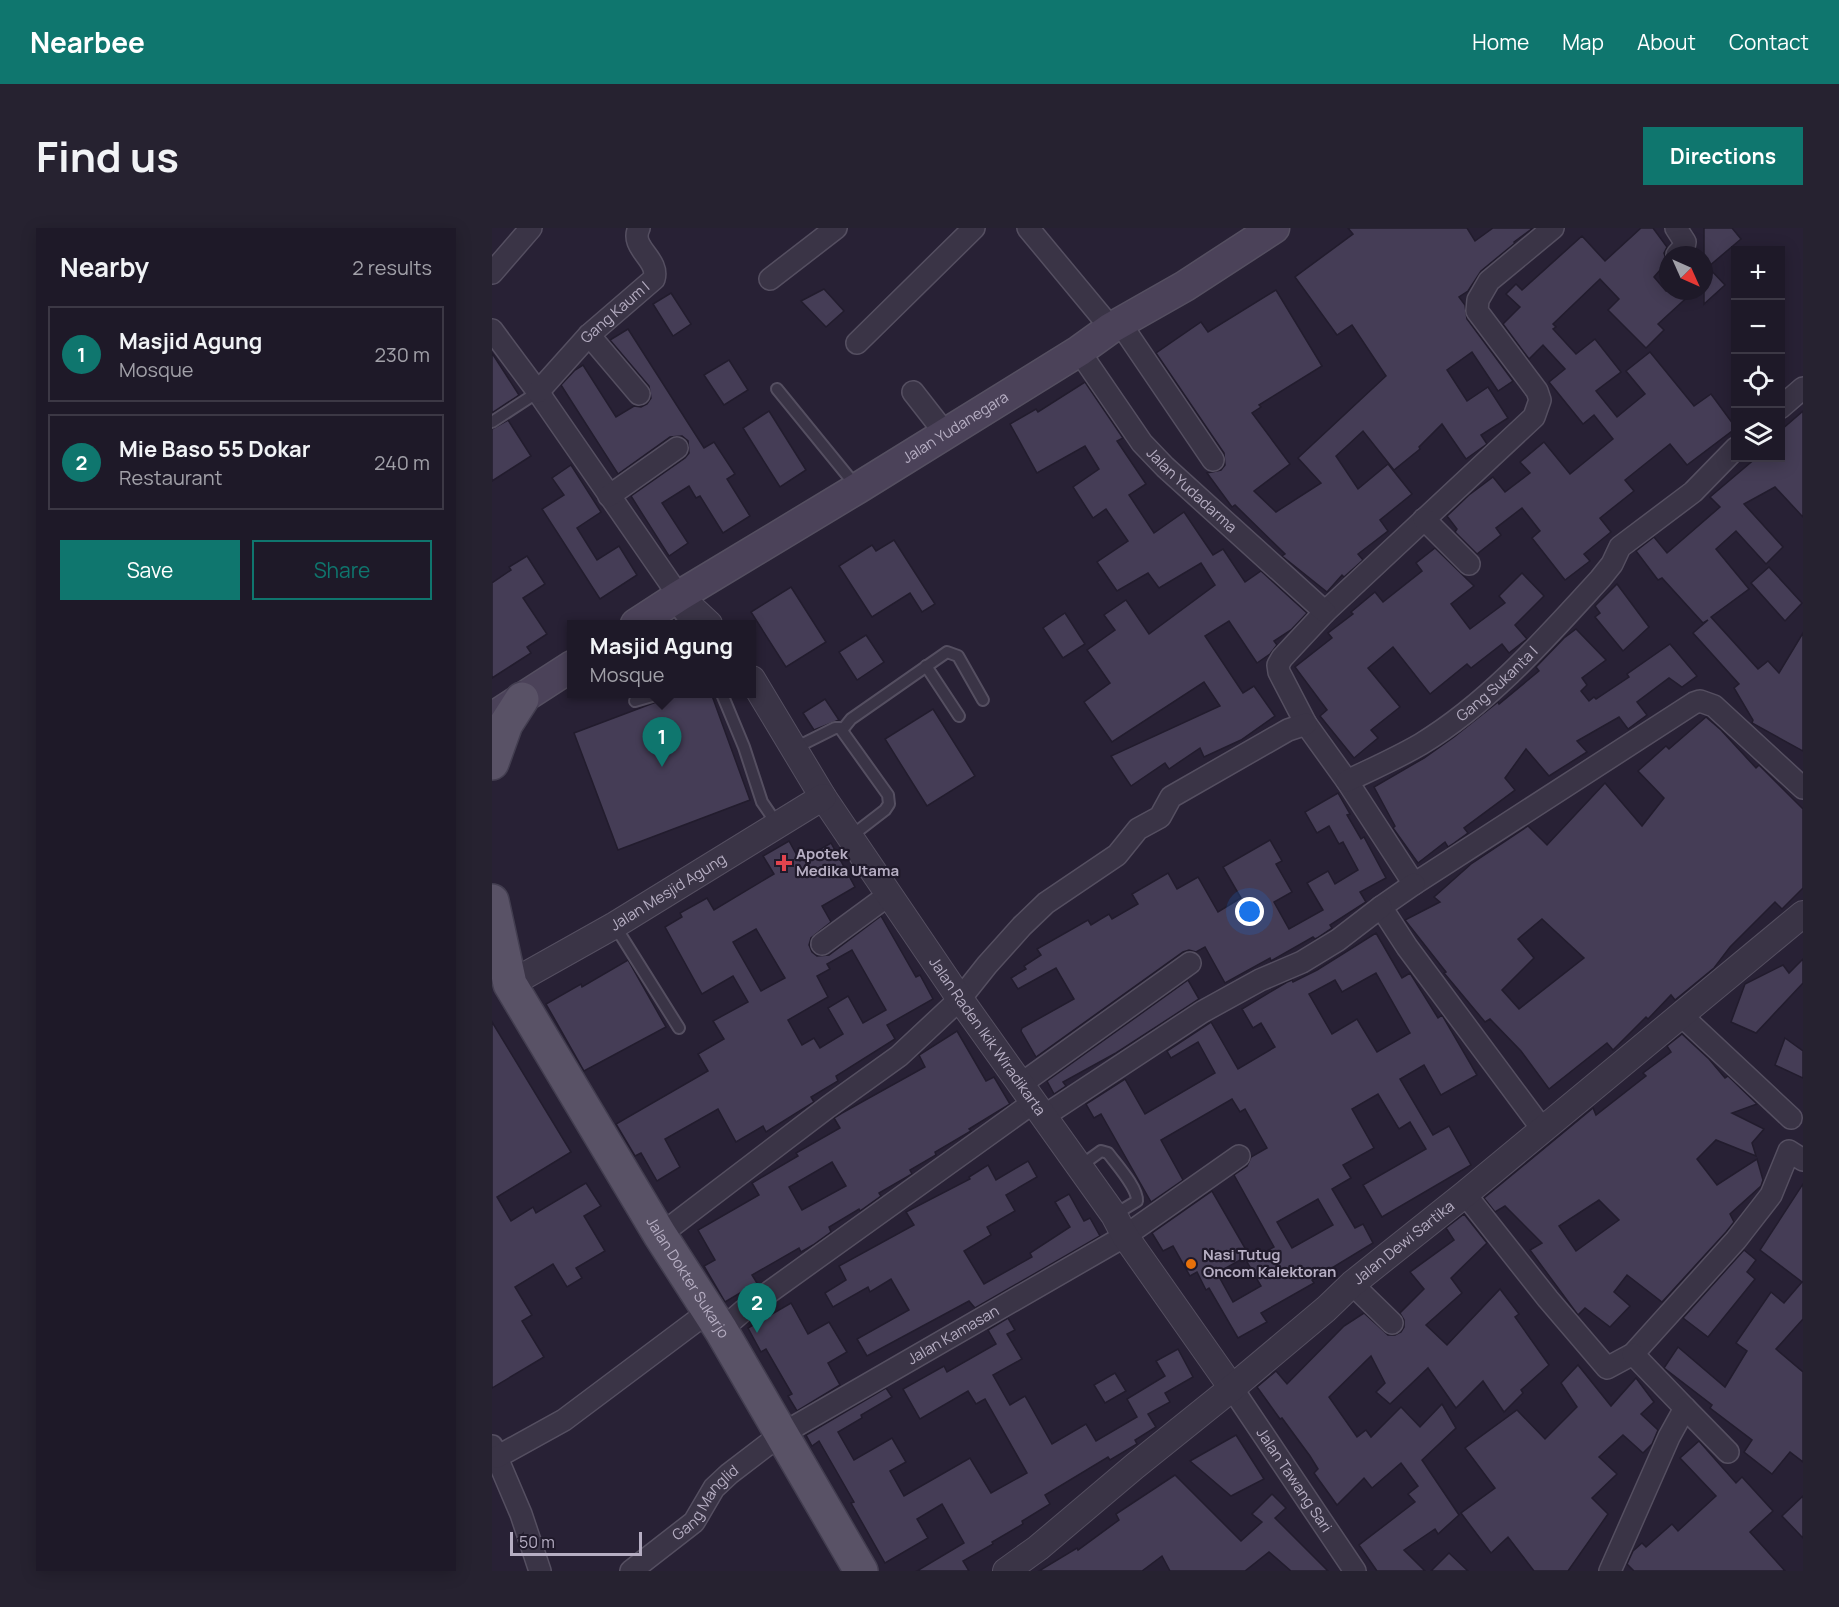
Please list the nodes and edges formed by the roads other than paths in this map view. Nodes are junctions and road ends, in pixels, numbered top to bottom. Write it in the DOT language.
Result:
graph roads {
  1 [pos="531,228"];
  2 [pos="639,228"];
  3 [pos="836,228"];
  4 [pos="974,228"];
  5 [pos="1028,228"];
  6 [pos="1274,228"];
  7 [pos="1553,228"];
  8 [pos="1676,228"];
  9 [pos="1684,246"];
  10 [pos="492,273"];
  11 [pos="770,279"];
  12 [pos="1116,326"];
  13 [pos="492,330"];
  14 [pos="589,335"];
  15 [pos="857,343"];
  16 [pos="1079,351"];
  17 [pos="1803,388"];
  18 [pos="777,389"];
  19 [pos="538,392"];
  20 [pos="913,392"];
  21 [pos="639,394"];
  22 [pos="1785,404"];
  23 [pos="492,422"];
  24 [pos="945,433"];
  25 [pos="677,448"];
  26 [pos="1731,453"];
  27 [pos="1213,459"];
  28 [pos="858,488"];
  29 [pos="609,496"];
  30 [pos="1424,519"];
  31 [pos="1469,564"];
  32 [pos="679,607"];
  33 [pos="1325,612"];
  34 [pos="646,620"];
  35 [pos="702,620"];
  36 [pos="926,666"];
  37 [pos="567,669"];
  38 [pos="756,685"];
  39 [pos="644,698"];
  40 [pos="724,698"];
  41 [pos="522,699"];
  42 [pos="983,700"];
  43 [pos="635,701"];
  44 [pos="959,716"];
  45 [pos="492,718"];
  46 [pos="1306,724"];
  47 [pos="843,729"];
  48 [pos="795,748"];
  49 [pos="492,763"];
  50 [pos="1347,781"];
  51 [pos="1803,788"];
  52 [pos="823,796"];
  53 [pos="777,825"];
  54 [pos="850,837"];
  55 [pos="1414,884"];
  56 [pos="890,894"];
  57 [pos="492,901"];
  58 [pos="1381,906"];
  59 [pos="1803,914"];
  60 [pos="615,925"];
  61 [pos="822,944"];
  62 [pos="1190,963"];
  63 [pos="501,990"];
  64 [pos="960,999"];
  65 [pos="1682,1016"];
  66 [pos="679,1028"];
  67 [pos="1033,1101"];
  68 [pos="1791,1118"];
  69 [pos="1543,1130"];
  70 [pos="1239,1156"];
  71 [pos="1803,1160"];
  72 [pos="1466,1194"];
  73 [pos="1119,1226"];
  74 [pos="660,1235"];
  75 [pos="1353,1284"];
  76 [pos="714,1321"];
  77 [pos="1392,1323"];
  78 [pos="1633,1354"];
  79 [pos="1233,1388"];
  80 [pos="1685,1408"];
  81 [pos="780,1435"];
  82 [pos="495,1451"];
  83 [pos="1728,1452"];
  84 [pos="540,1571"];
  85 [pos="631,1571"];
  86 [pos="861,1571"];
  87 [pos="1006,1571"];
  88 [pos="1356,1571"];
  89 [pos="1610,1571"];
  1 -- 10 [label="street"];
  2 -- 14 [label="street, Gang Kaum I"];
  3 -- 11 [label="street"];
  4 -- 15 [label="street"];
  5 -- 12 [label="street"];
  6 -- 12 [label="main road, Jalan Yudanegara"];
  7 -- 30 [label="street"];
  8 -- 9 [label="street"];
  12 -- 16 [label="main road, Jalan Yudanegara"];
  12 -- 27 [label="street"];
  13 -- 19 [label="street"];
  14 -- 19 [label="street, Gang Kaum I"];
  14 -- 21 [label="street"];
  16 -- 24 [label="main road, Jalan Yudanegara"];
  16 -- 33 [label="street, Jalan Yudadarma"];
  17 -- 22 [label="street"];
  18 -- 28 [label="lane"];
  19 -- 23 [label="lane"];
  19 -- 29 [label="street"];
  20 -- 24 [label="street"];
  24 -- 28 [label="main road, Jalan Yudanegara"];
  25 -- 29 [label="street"];
  26 -- 50 [label="street, Gang Sukanta I"];
  28 -- 32 [label="main road, Jalan Yudanegara"];
  29 -- 32 [label="street"];
  30 -- 31 [label="street"];
  30 -- 33 [label="street"];
  32 -- 34 [label="main road, Jalan Yudanegara"];
  32 -- 35 [label="street"];
  33 -- 46 [label="street"];
  36 -- 42 [label="lane"];
  36 -- 44 [label="lane"];
  36 -- 47 [label="lane"];
  37 -- 41 [label="main road"];
  38 -- 48 [label="street, Jalan Raden Ikik Wiradikarta"];
  39 -- 43 [label="lane"];
  40 -- 53 [label="lane"];
  41 -- 45 [label="main road"];
  41 -- 49 [label="main road"];
  46 -- 50 [label="street"];
  46 -- 64 [label="street"];
  47 -- 48 [label="lane"];
  47 -- 54 [label="lane"];
  48 -- 52 [label="street, Jalan Raden Ikik Wiradikarta"];
  50 -- 55 [label="street"];
  51 -- 55 [label="street"];
  52 -- 53 [label="street, Jalan Mesjid Agung"];
  52 -- 54 [label="street, Jalan Raden Ikik Wiradikarta"];
  53 -- 60 [label="street, Jalan Mesjid Agung"];
  54 -- 56 [label="street, Jalan Raden Ikik Wiradikarta"];
  55 -- 58 [label="street"];
  56 -- 61 [label="street"];
  56 -- 64 [label="street, Jalan Raden Ikik Wiradikarta"];
  57 -- 63 [label="main road, Jalan Dokter Sukarjo"];
  58 -- 67 [label="street"];
  58 -- 69 [label="street"];
  59 -- 65 [label="street, Jalan Dewi Sartika"];
  60 -- 63 [label="street, Jalan Mesjid Agung"];
  60 -- 66 [label="lane"];
  62 -- 67 [label="street"];
  63 -- 74 [label="main road, Jalan Dokter Sukarjo"];
  64 -- 67 [label="street, Jalan Raden Ikik Wiradikarta"];
  64 -- 74 [label="street"];
  65 -- 68 [label="street"];
  65 -- 69 [label="street, Jalan Dewi Sartika"];
  67 -- 73 [label="street, Jalan Raden Ikik Wiradikarta"];
  67 -- 76 [label="street"];
  69 -- 72 [label="street, Jalan Dewi Sartika"];
  70 -- 73 [label="street, Jalan Kamasan"];
  71 -- 78 [label="street"];
  72 -- 75 [label="street, Jalan Dewi Sartika"];
  72 -- 78 [label="street"];
  73 -- 79 [label="street, Jalan Raden Ikik Wiradikarta"];
  73 -- 81 [label="street, Jalan Kamasan"];
  74 -- 76 [label="main road, Jalan Dokter Sukarjo"];
  75 -- 77 [label="street"];
  75 -- 79 [label="street, Jalan Dewi Sartika"];
  76 -- 81 [label="main road, Jalan Dokter Sukarjo"];
  76 -- 82 [label="street"];
  78 -- 80 [label="street"];
  79 -- 87 [label="street, Jalan Dewi Sartika"];
  79 -- 88 [label="street, Jalan Tawang Sari"];
  80 -- 83 [label="street"];
  80 -- 89 [label="street"];
  81 -- 85 [label="street, Gang Manglid"];
  81 -- 86 [label="main road, Jalan Dokter Sukarjo"];
  82 -- 84 [label="street"];
}
